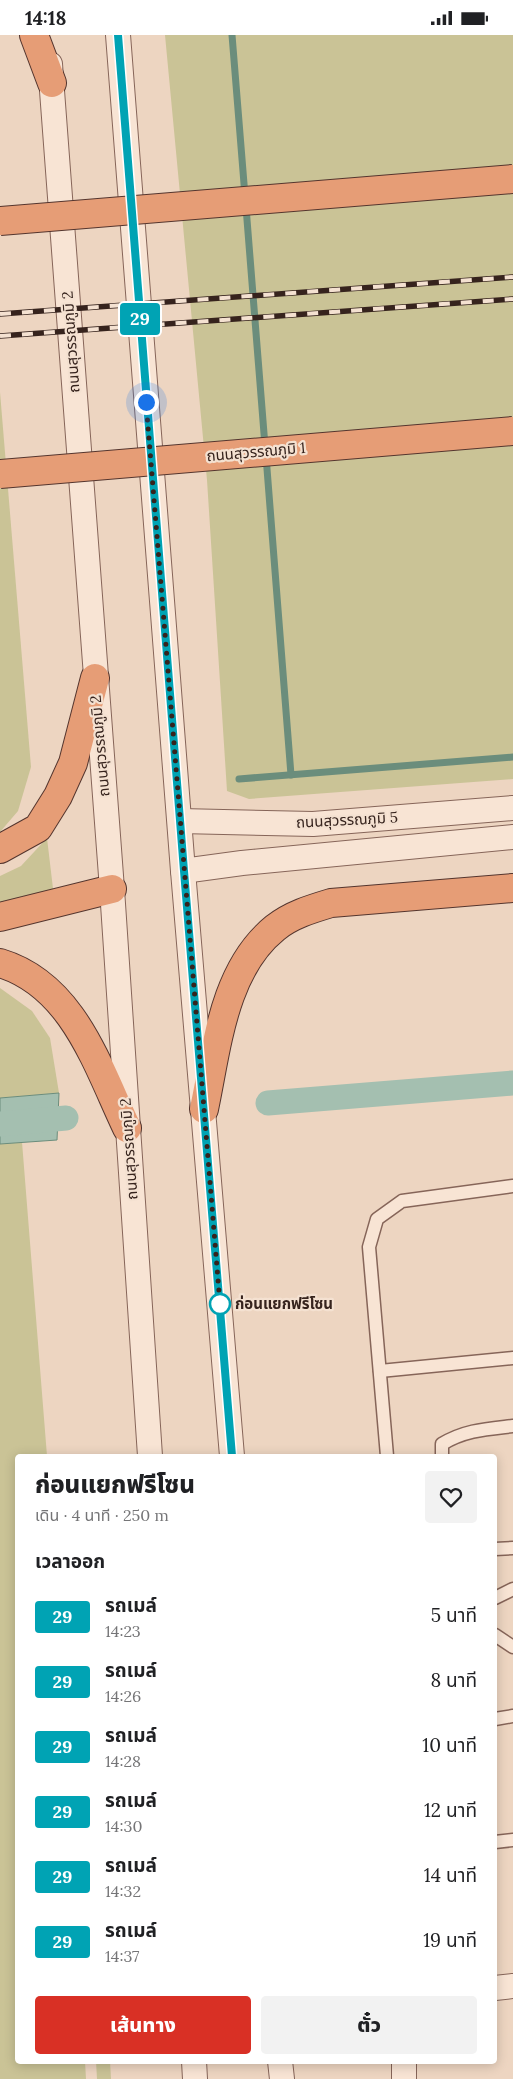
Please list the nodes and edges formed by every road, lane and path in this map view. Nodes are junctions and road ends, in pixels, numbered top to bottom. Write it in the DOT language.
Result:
graph roads {
  1 [pos="34,35"];
  2 [pos="48,35"];
  3 [pos="118,35"];
  4 [pos="52,83"];
  5 [pos="513,179"];
  6 [pos="0,221"];
  7 [pos="513,431"];
  8 [pos="0,474"];
  9 [pos="95,678"];
  10 [pos="513,807"];
  11 [pos="180,821"];
  12 [pos="513,837"];
  13 [pos="0,849"];
  14 [pos="184,871"];
  15 [pos="513,888"];
  16 [pos="112,889"];
  17 [pos="0,917"];
  18 [pos="0,963"];
  19 [pos="204,1109"];
  20 [pos="128,1128"];
  21 [pos="513,1186"];
  22 [pos="513,1358"];
  23 [pos="380,1371"];
  24 [pos="513,1426"];
  25 [pos="150,1454"];
  26 [pos="232,1454"];
  27 [pos="387,1454"];
  28 [pos="442,1454"];
  29 [pos="513,1548"];
  30 [pos="497,1549"];
  31 [pos="513,1589"];
  32 [pos="497,1597"];
  33 [pos="497,1636"];
  34 [pos="513,1647"];
  35 [pos="513,1716"];
  36 [pos="497,1719"];
  37 [pos="513,1840"];
  38 [pos="497,1842"];
  39 [pos="513,1986"];
  40 [pos="497,1988"];
  41 [pos="194,2064"];
  42 [pos="280,2064"];
  43 [pos="404,2064"];
  44 [pos="195,2079"];
  45 [pos="282,2079"];
  46 [pos="404,2079"];
  1 -- 4 [label="highway"];
  2 -- 4 [label="street, ถนนสุวรรณภูมิ 2"];
  3 -- 11 [label="street"];
  4 -- 9 [label="street, ถนนสุวรรณภูมิ 2"];
  5 -- 6 [label="highway, bridge"];
  7 -- 8 [label="highway, ถนนสุวรรณภูมิ 1, bridge"];
  9 -- 13 [label="highway"];
  9 -- 16 [label="street, ถนนสุวรรณภูมิ 2"];
  10 -- 11 [label="street, ถนนสุวรรณภูมิ 5"];
  11 -- 14 [label="street"];
  12 -- 14 [label="street, ถนนสุวรรณภูมิ 5"];
  14 -- 19 [label="street"];
  15 -- 19 [label="highway"];
  16 -- 17 [label="highway"];
  16 -- 20 [label="street, ถนนสุวรรณภูมิ 2"];
  18 -- 20 [label="highway"];
  19 -- 26 [label="street"];
  20 -- 25 [label="street, ถนนสุวรรณภูมิ 2"];
  21 -- 23 [label="lane"];
  22 -- 23 [label="lane"];
  23 -- 27 [label="lane"];
  24 -- 28 [label="lane"];
  29 -- 30 [label="lane"];
  31 -- 32 [label="lane"];
  33 -- 34 [label="lane"];
  35 -- 36 [label="lane"];
  37 -- 38 [label="lane"];
  39 -- 40 [label="street"];
  41 -- 44 [label="street"];
  42 -- 45 [label="street"];
  43 -- 46 [label="street"];
}
